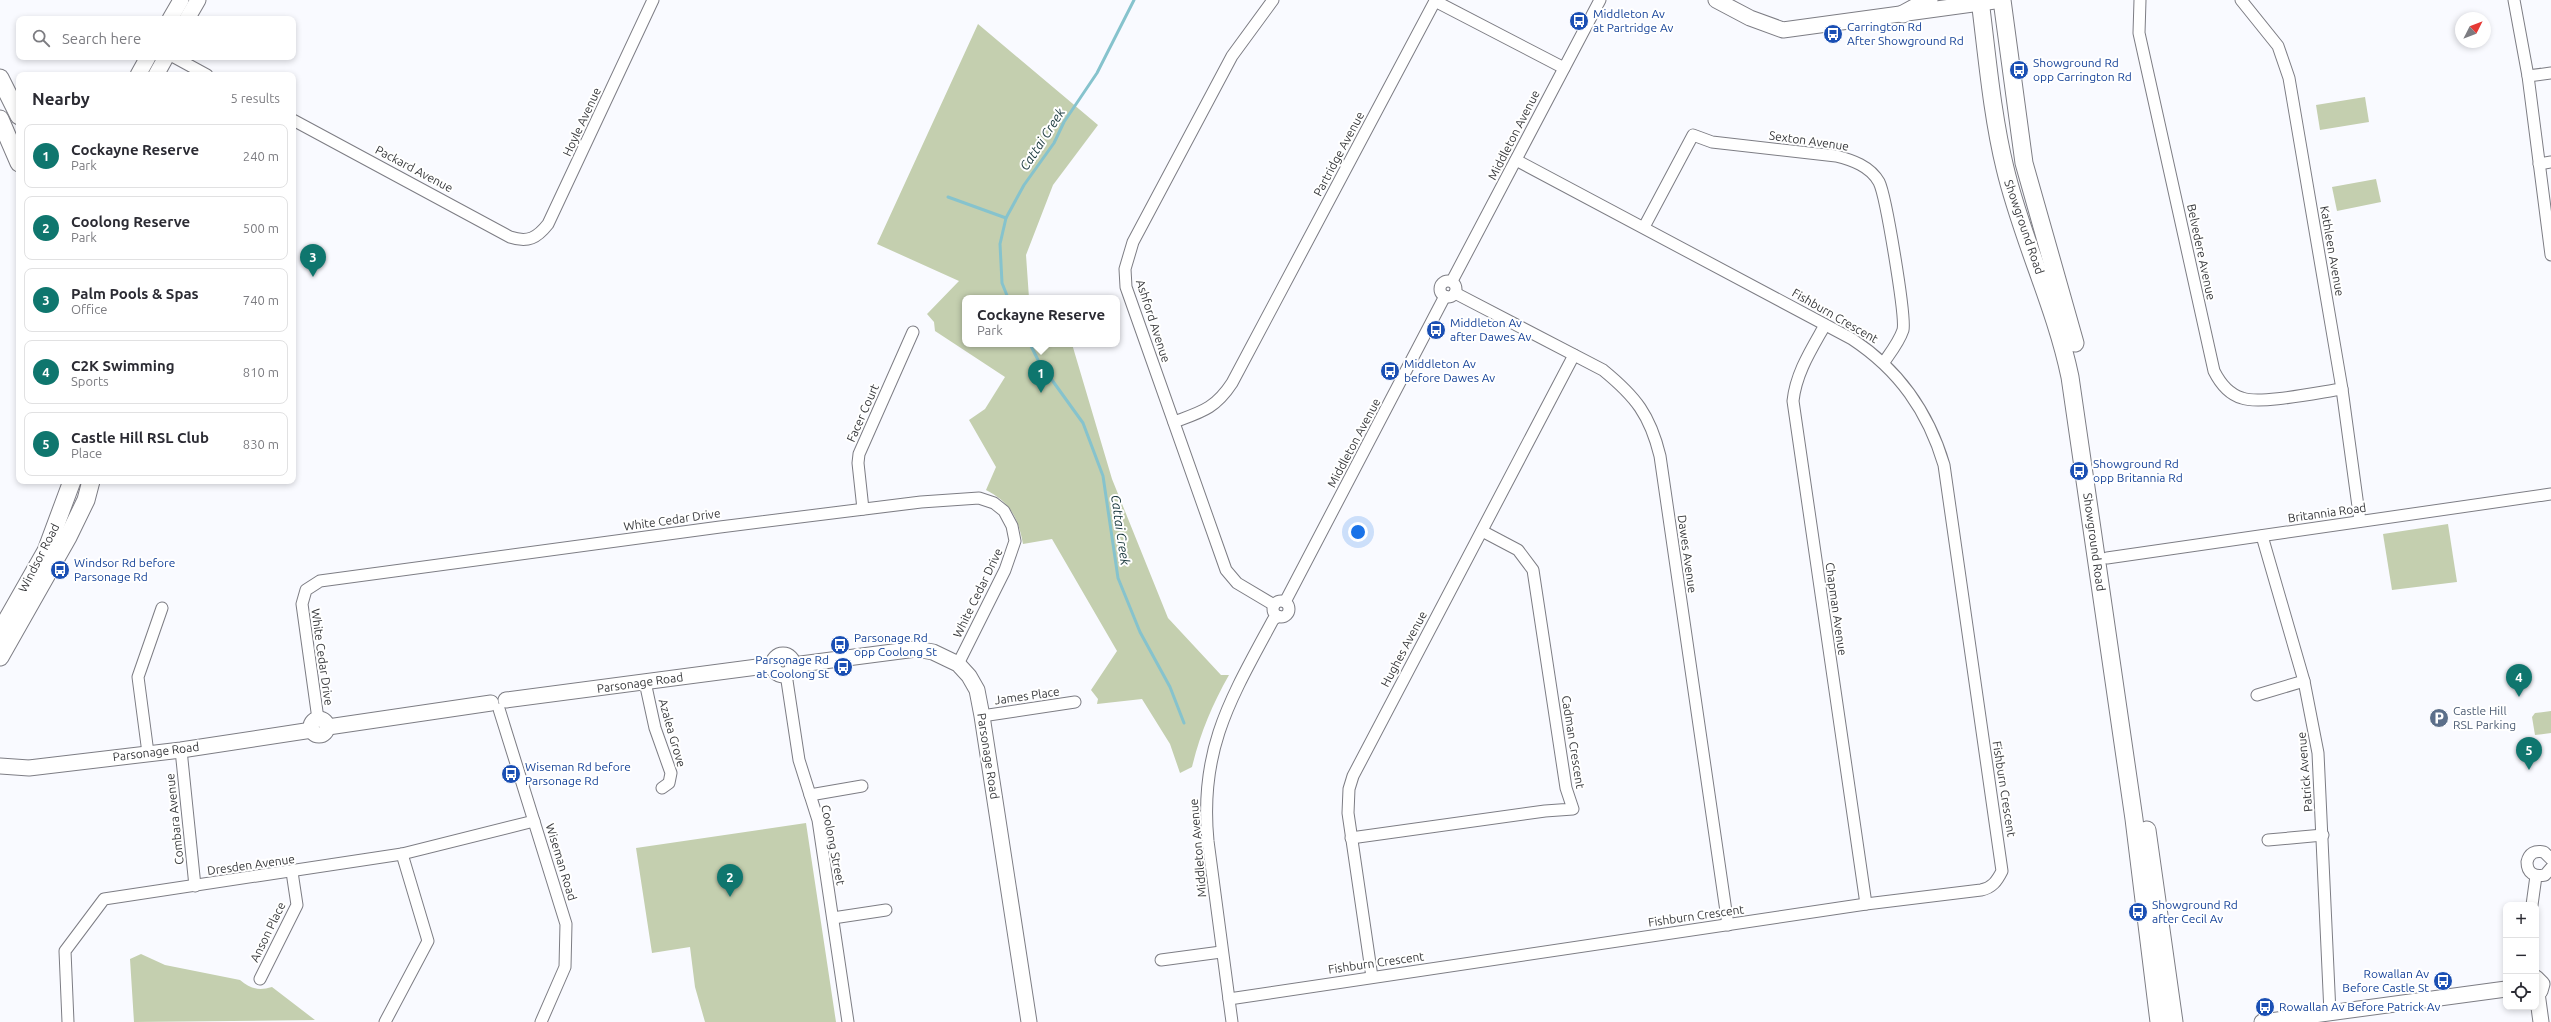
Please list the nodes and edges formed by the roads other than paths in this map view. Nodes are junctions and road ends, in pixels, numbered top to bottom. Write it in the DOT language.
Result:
graph roads {
  1 [pos="181,0"];
  2 [pos="198,0"];
  3 [pos="652,0"];
  4 [pos="1273,0"];
  5 [pos="1600,0"];
  6 [pos="1716,0"];
  7 [pos="1929,0"];
  8 [pos="2002,0"];
  9 [pos="2140,0"];
  10 [pos="2241,0"];
  11 [pos="2514,0"];
  12 [pos="1980,2"];
  13 [pos="1903,14"];
  14 [pos="172,16"];
  15 [pos="190,16"];
  16 [pos="146,60"];
  17 [pos="164,60"];
  18 [pos="180,60"];
  19 [pos="1564,68"];
  20 [pos="140,72"];
  21 [pos="158,72"];
  22 [pos="202,72"];
  23 [pos="2551,73"];
  24 [pos="2528,76"];
  25 [pos="0,78"];
  26 [pos="16,110"];
  27 [pos="0,119"];
  28 [pos="296,122"];
  29 [pos="16,156"];
  30 [pos="1516,160"];
  31 [pos="2551,162"];
  32 [pos="2539,164"];
  33 [pos="1644,227"];
  34 [pos="522,241"];
  35 [pos="2551,255"];
  36 [pos="1450,294"];
  37 [pos="1825,325"];
  38 [pos="913,332"];
  39 [pos="1574,356"];
  40 [pos="1884,362"];
  41 [pos="2342,389"];
  42 [pos="1174,422"];
  43 [pos="71,484"];
  44 [pos="90,484"];
  45 [pos="2551,494"];
  46 [pos="863,509"];
  47 [pos="2360,521"];
  48 [pos="1482,531"];
  49 [pos="2262,536"];
  50 [pos="2107,558"];
  51 [pos="162,608"];
  52 [pos="1276,610"];
  53 [pos="0,632"];
  54 [pos="0,657"];
  55 [pos="958,664"];
  56 [pos="790,669"];
  57 [pos="2304,681"];
  58 [pos="645,682"];
  59 [pos="2257,695"];
  60 [pos="1075,702"];
  61 [pos="499,704"];
  62 [pos="982,716"];
  63 [pos="319,725"];
  64 [pos="181,750"];
  65 [pos="148,753"];
  66 [pos="0,766"];
  67 [pos="862,786"];
  68 [pos="662,788"];
  69 [pos="810,795"];
  70 [pos="534,821"];
  71 [pos="2323,835"];
  72 [pos="1352,838"];
  73 [pos="2268,840"];
  74 [pos="402,854"];
  75 [pos="2551,859"];
  76 [pos="2551,868"];
  77 [pos="292,872"];
  78 [pos="2536,876"];
  79 [pos="195,886"];
  80 [pos="2532,902"];
  81 [pos="1866,904"];
  82 [pos="886,910"];
  83 [pos="833,918"];
  84 [pos="1728,925"];
  85 [pos="1221,952"];
  86 [pos="1161,960"];
  87 [pos="1372,977"];
  88 [pos="260,979"];
  89 [pos="2503,989"];
  90 [pos="1229,999"];
  91 [pos="2539,1008"];
  92 [pos="2330,1013"];
  93 [pos="68,1022"];
  94 [pos="385,1022"];
  95 [pos="541,1022"];
  96 [pos="848,1022"];
  97 [pos="1029,1022"];
  98 [pos="1232,1022"];
  99 [pos="2159,1022"];
  100 [pos="2174,1022"];
  101 [pos="2262,1022"];
  102 [pos="2541,1022"];
  1 -- 14 [label="street"];
  2 -- 15 [label="street"];
  3 -- 34 [label="street, Hoyle Avenue"];
  4 -- 42 [label="street, Ashford Avenue"];
  5 -- 19 [label="street, Middleton Avenue"];
  6 -- 13 [label="street"];
  7 -- 13 [label="main road"];
  8 -- 12 [label="street"];
  8 -- 50 [label="main road, Showground Road"];
  9 -- 41 [label="street, Belvedere Avenue"];
  10 -- 41 [label="street, Kathleen Avenue"];
  11 -- 24 [label="street"];
  12 -- 13 [label="street"];
  12 -- 99 [label="main road, Showground Road"];
  16 -- 20 [label="street"];
  17 -- 21 [label="street"];
  18 -- 22 [label="street"];
  19 -- 30 [label="street, Middleton Avenue"];
  19 -- 42 [label="street, Partridge Avenue"];
  23 -- 24 [label="street"];
  24 -- 32 [label="street"];
  25 -- 26 [label="main road"];
  27 -- 29 [label="main road"];
  28 -- 34 [label="street, Packard Avenue"];
  30 -- 33 [label="street, Fishburn Crescent"];
  30 -- 36 [label="street, Middleton Avenue"];
  31 -- 32 [label="street"];
  32 -- 35 [label="street"];
  33 -- 37 [label="street, Fishburn Crescent"];
  33 -- 40 [label="street, Sexton Avenue"];
  36 -- 39 [label="street, Dawes Avenue"];
  36 -- 52 [label="street, Middleton Avenue"];
  37 -- 40 [label="street, Fishburn Crescent"];
  37 -- 81 [label="street, Chapman Avenue"];
  38 -- 46 [label="street, Facer Court"];
  39 -- 48 [label="street, Hughes Avenue"];
  39 -- 84 [label="street, Dawes Avenue"];
  40 -- 81 [label="street, Fishburn Crescent"];
  41 -- 47 [label="street, Kathleen Avenue"];
  42 -- 52 [label="street, Ashford Avenue"];
  43 -- 53 [label="main road, Windsor Road"];
  44 -- 54 [label="main road, Windsor Road"];
  45 -- 47 [label="street, Britannia Road"];
  46 -- 55 [label="street, White Cedar Drive"];
  46 -- 63 [label="street, White Cedar Drive"];
  47 -- 49 [label="street, Britannia Road"];
  48 -- 72 [label="street, Hughes Avenue"];
  48 -- 72 [label="street, Cadman Crescent"];
  49 -- 50 [label="street, Britannia Road"];
  49 -- 57 [label="street, Patrick Avenue"];
  50 -- 100 [label="main road, Showground Road"];
  51 -- 65 [label="street"];
  52 -- 85 [label="street, Middleton Avenue"];
  55 -- 56 [label="street, Parsonage Road"];
  55 -- 62 [label="street, Parsonage Road"];
  56 -- 58 [label="street, Parsonage Road"];
  56 -- 69 [label="street, Coolong Street"];
  57 -- 59 [label="street"];
  57 -- 71 [label="street, Patrick Avenue"];
  58 -- 61 [label="street, Parsonage Road"];
  58 -- 68 [label="street, Azalea Grove"];
  60 -- 62 [label="street, James Place"];
  61 -- 63 [label="street, Parsonage Road"];
  61 -- 70 [label="street, Wiseman Road"];
  62 -- 97 [label="street, Parsonage Road"];
  63 -- 64 [label="street, Parsonage Road"];
  64 -- 65 [label="street, Parsonage Road"];
  64 -- 79 [label="street, Combara Avenue"];
  65 -- 66 [label="street, Parsonage Road"];
  67 -- 69 [label="street"];
  69 -- 83 [label="street, Coolong Street"];
  70 -- 74 [label="street, Dresden Avenue"];
  70 -- 95 [label="street, Wiseman Road"];
  71 -- 73 [label="street"];
  71 -- 92 [label="street, Patrick Avenue"];
  72 -- 87 [label="street, Hughes Avenue"];
  74 -- 77 [label="street, Dresden Avenue"];
  74 -- 94 [label="street"];
  75 -- 78 [label="street"];
  76 -- 78 [label="street"];
  77 -- 79 [label="street, Dresden Avenue"];
  77 -- 88 [label="street, Anson Place"];
  78 -- 80 [label="street"];
  79 -- 93 [label="street, Dresden Avenue"];
  81 -- 84 [label="street, Fishburn Crescent"];
  82 -- 83 [label="street"];
  83 -- 96 [label="street, Coolong Street"];
  84 -- 87 [label="street, Fishburn Crescent"];
  85 -- 86 [label="street"];
  85 -- 90 [label="street, Middleton Avenue"];
  87 -- 90 [label="street, Fishburn Crescent"];
  89 -- 92 [label="street"];
  90 -- 98 [label="street, Middleton Avenue"];
  91 -- 102 [label="street"];
  92 -- 101 [label="street"];
}
